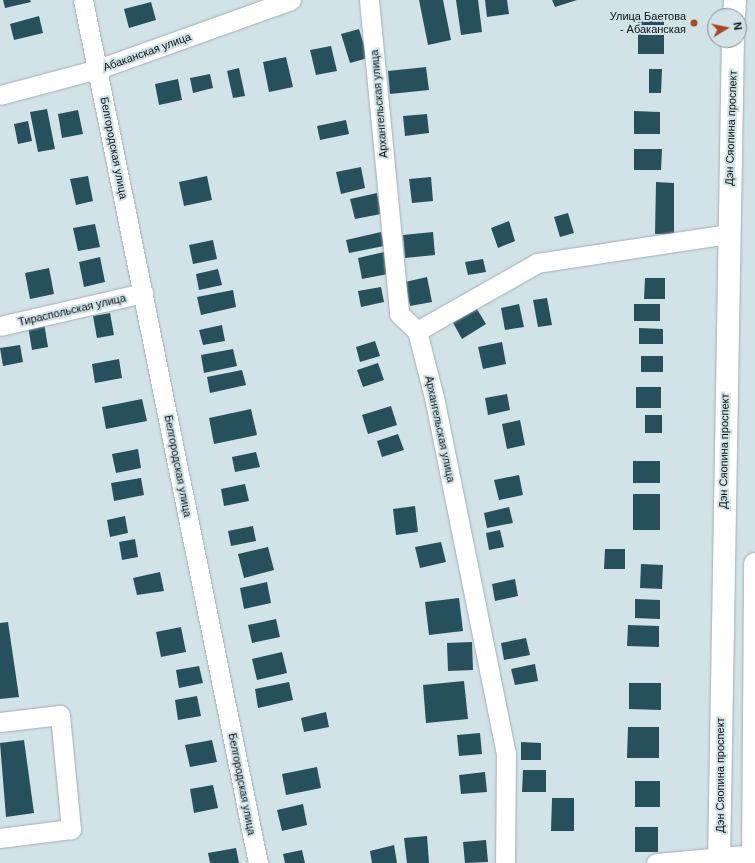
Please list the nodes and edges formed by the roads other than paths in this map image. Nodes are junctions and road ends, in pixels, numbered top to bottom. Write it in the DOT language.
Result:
graph roads {
  1 [pos="83,0"];
  2 [pos="291,0"];
  3 [pos="369,0"];
  4 [pos="733,48"];
  5 [pos="98,69"];
  6 [pos="0,94"];
  7 [pos="728,234"];
  8 [pos="143,294"];
  9 [pos="0,326"];
  10 [pos="417,331"];
  11 [pos="755,564"];
  12 [pos="0,722"];
  13 [pos="0,838"];
  14 [pos="753,858"];
  15 [pos="719,859"];
  16 [pos="258,863"];
  17 [pos="505,863"];
  18 [pos="656,863"];
  1 -- 5 [label="street, Белгородская улица"];
  2 -- 5 [label="street, Абаканская улица"];
  3 -- 10 [label="street, Архангельская улица"];
  4 -- 7 [label="main road, Дэн Сяопина проспект"];
  5 -- 6 [label="street, Абаканская улица"];
  5 -- 8 [label="street, Белгородская улица"];
  7 -- 10 [label="street"];
  7 -- 15 [label="main road, Дэн Сяопина проспект"];
  8 -- 9 [label="street, Тираспольская улица"];
  8 -- 16 [label="street, Белгородская улица"];
  10 -- 17 [label="street, Архангельская улица"];
  11 -- 14 [label="main road"];
  12 -- 13 [label="street"];
  14 -- 15 [label="street"];
  15 -- 18 [label="street"];
}
